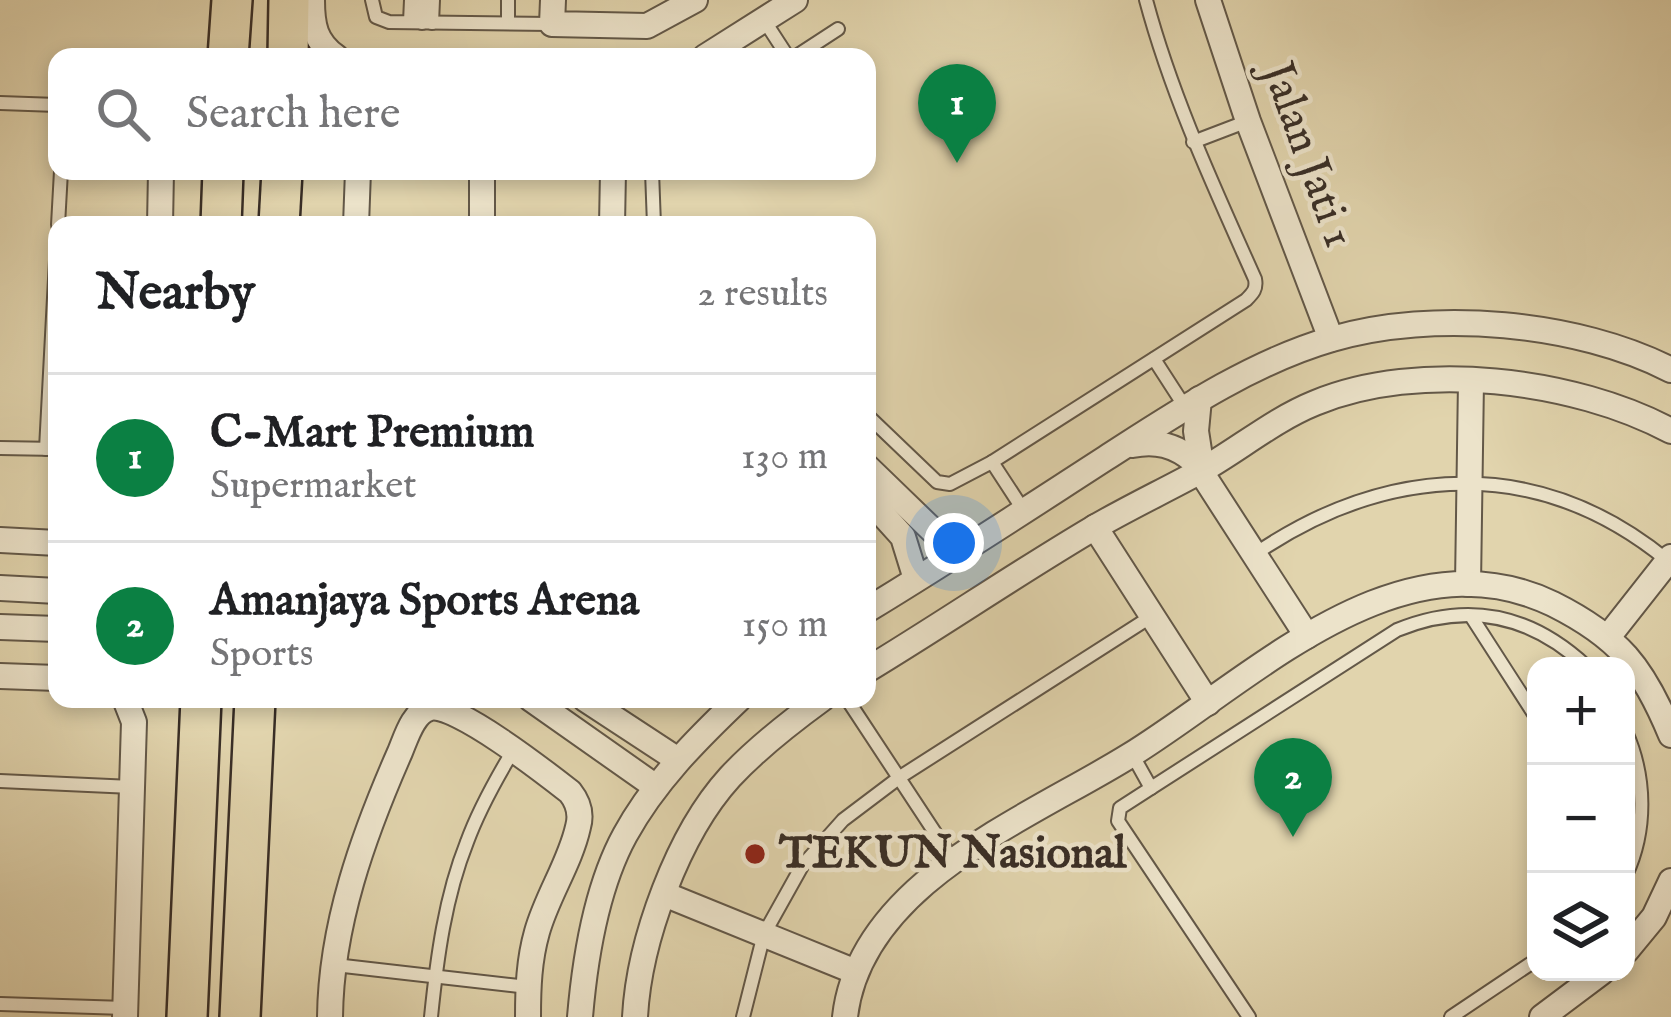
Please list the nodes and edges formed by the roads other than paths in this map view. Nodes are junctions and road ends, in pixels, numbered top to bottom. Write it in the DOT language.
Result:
graph roads {
  1 [pos="232,0"];
  2 [pos="289,0"];
  3 [pos="312,0"];
  4 [pos="372,0"];
  5 [pos="411,0"];
  6 [pos="422,0"];
  7 [pos="433,0"];
  8 [pos="508,0"];
  9 [pos="695,0"];
  10 [pos="795,0"];
  11 [pos="1146,0"];
  12 [pos="1208,0"];
  13 [pos="553,12"];
  14 [pos="764,20"];
  15 [pos="421,23"];
  16 [pos="508,23"];
  17 [pos="838,29"];
  18 [pos="229,48"];
  19 [pos="288,48"];
  20 [pos="326,48"];
  21 [pos="719,48"];
  22 [pos="785,48"];
  23 [pos="807,48"];
  24 [pos="0,104"];
  25 [pos="48,105"];
  26 [pos="1248,121"];
  27 [pos="1192,142"];
  28 [pos="60,180"];
  29 [pos="161,180"];
  30 [pos="224,180"];
  31 [pos="282,180"];
  32 [pos="358,180"];
  33 [pos="482,180"];
  34 [pos="613,180"];
  35 [pos="650,180"];
  36 [pos="58,216"];
  37 [pos="160,216"];
  38 [pos="222,216"];
  39 [pos="280,216"];
  40 [pos="356,216"];
  41 [pos="482,216"];
  42 [pos="613,216"];
  43 [pos="653,216"];
  44 [pos="1331,339"];
  45 [pos="1154,359"];
  46 [pos="1671,370"];
  47 [pos="1471,381"];
  48 [pos="1192,403"];
  49 [pos="876,423"];
  50 [pos="1671,431"];
  51 [pos="1124,447"];
  52 [pos="0,448"];
  53 [pos="48,449"];
  54 [pos="992,462"];
  55 [pos="1202,470"];
  56 [pos="876,476"];
  57 [pos="1469,482"];
  58 [pos="876,507"];
  59 [pos="1024,511"];
  60 [pos="1095,527"];
  61 [pos="0,540"];
  62 [pos="48,542"];
  63 [pos="957,554"];
  64 [pos="1255,554"];
  65 [pos="1670,559"];
  66 [pos="916,579"];
  67 [pos="1468,584"];
  68 [pos="0,588"];
  69 [pos="48,591"];
  70 [pos="876,604"];
  71 [pos="1152,616"];
  72 [pos="1471,616"];
  73 [pos="0,627"];
  74 [pos="48,629"];
  75 [pos="1307,636"];
  76 [pos="1608,637"];
  77 [pos="1576,657"];
  78 [pos="876,664"];
  79 [pos="0,676"];
  80 [pos="48,678"];
  81 [pos="1208,703"];
  82 [pos="1527,703"];
  83 [pos="129,708"];
  84 [pos="201,708"];
  85 [pos="255,708"];
  86 [pos="429,708"];
  87 [pos="437,708"];
  88 [pos="543,708"];
  89 [pos="599,708"];
  90 [pos="731,708"];
  91 [pos="810,708"];
  92 [pos="853,708"];
  93 [pos="1671,734"];
  94 [pos="514,749"];
  95 [pos="1132,754"];
  96 [pos="678,760"];
  97 [pos="1635,760"];
  98 [pos="900,777"];
  99 [pos="0,781"];
  100 [pos="656,787"];
  101 [pos="132,788"];
  102 [pos="1151,788"];
  103 [pos="1635,842"];
  104 [pos="953,860"];
  105 [pos="1670,889"];
  106 [pos="664,894"];
  107 [pos="764,934"];
  108 [pos="1635,940"];
  109 [pos="244,945"];
  110 [pos="334,965"];
  111 [pos="1527,965"];
  112 [pos="856,972"];
  113 [pos="435,976"];
  114 [pos="1591,981"];
  115 [pos="528,987"];
  116 [pos="0,1004"];
  117 [pos="125,1012"];
  118 [pos="1547,1016"];
  119 [pos="187,1017"];
  120 [pos="240,1017"];
  121 [pos="256,1017"];
  122 [pos="330,1017"];
  123 [pos="431,1017"];
  124 [pos="527,1017"];
  125 [pos="580,1017"];
  126 [pos="635,1017"];
  127 [pos="743,1017"];
  128 [pos="845,1017"];
  129 [pos="1250,1017"];
  130 [pos="1451,1017"];
  1 -- 18 [label="main road"];
  2 -- 19 [label="main road"];
  3 -- 20 [label="street"];
  4 -- 15 [label="lane"];
  5 -- 15 [label="lane"];
  6 -- 15 [label="lane"];
  7 -- 15 [label="lane"];
  8 -- 16 [label="lane"];
  9 -- 13 [label="street"];
  10 -- 14 [label="street"];
  11 -- 27 [label="lane"];
  12 -- 26 [label="street, Jalan Jati 1"];
  13 -- 16 [label="lane"];
  14 -- 21 [label="street"];
  14 -- 22 [label="lane"];
  15 -- 16 [label="lane"];
  17 -- 23 [label="lane"];
  24 -- 25 [label="lane"];
  26 -- 27 [label="lane"];
  26 -- 44 [label="street, Jalan Jati 1"];
  27 -- 45 [label="lane"];
  28 -- 36 [label="lane"];
  29 -- 37 [label="street"];
  30 -- 38 [label="main road"];
  31 -- 39 [label="main road"];
  32 -- 40 [label="street"];
  33 -- 41 [label="street"];
  34 -- 42 [label="street"];
  35 -- 43 [label="lane"];
  44 -- 46 [label="street"];
  44 -- 48 [label="street"];
  45 -- 48 [label="lane"];
  45 -- 54 [label="lane"];
  47 -- 50 [label="street"];
  47 -- 55 [label="street"];
  47 -- 57 [label="street"];
  48 -- 51 [label="street"];
  48 -- 55 [label="street"];
  49 -- 54 [label="lane"];
  51 -- 55 [label="street"];
  51 -- 59 [label="street"];
  52 -- 53 [label="lane"];
  54 -- 59 [label="lane"];
  55 -- 60 [label="street"];
  55 -- 64 [label="street"];
  56 -- 63 [label="street"];
  57 -- 64 [label="lane"];
  57 -- 65 [label="lane"];
  57 -- 67 [label="street"];
  58 -- 66 [label="street"];
  59 -- 63 [label="street"];
  60 -- 71 [label="street"];
  60 -- 78 [label="street"];
  61 -- 62 [label="street"];
  63 -- 66 [label="street"];
  64 -- 75 [label="street"];
  65 -- 76 [label="street"];
  66 -- 70 [label="street"];
  67 -- 75 [label="street"];
  67 -- 76 [label="street"];
  68 -- 69 [label="street"];
  71 -- 81 [label="street"];
  71 -- 98 [label="lane"];
  72 -- 77 [label="lane"];
  72 -- 82 [label="lane"];
  72 -- 102 [label="lane"];
  73 -- 74 [label="street"];
  75 -- 81 [label="street"];
  76 -- 93 [label="street"];
  79 -- 80 [label="street"];
  81 -- 95 [label="street"];
  83 -- 101 [label="street"];
  84 -- 119 [label="main road"];
  85 -- 109 [label="main road"];
  86 -- 110 [label="street"];
  87 -- 94 [label="street"];
  88 -- 100 [label="street"];
  89 -- 96 [label="street"];
  90 -- 96 [label="street"];
  91 -- 106 [label="street"];
  92 -- 98 [label="lane"];
  94 -- 113 [label="lane"];
  94 -- 115 [label="street"];
  95 -- 102 [label="lane"];
  95 -- 104 [label="street"];
  96 -- 100 [label="street"];
  97 -- 103 [label="lane"];
  98 -- 104 [label="lane"];
  98 -- 107 [label="lane"];
  99 -- 101 [label="lane"];
  100 -- 125 [label="street"];
  101 -- 117 [label="street"];
  102 -- 129 [label="lane"];
  104 -- 112 [label="street"];
  105 -- 108 [label="street"];
  106 -- 107 [label="street"];
  106 -- 126 [label="street"];
  107 -- 112 [label="street"];
  107 -- 127 [label="lane"];
  109 -- 120 [label="main road"];
  109 -- 121 [label="lane"];
  110 -- 113 [label="lane"];
  110 -- 122 [label="street"];
  111 -- 130 [label="lane"];
  112 -- 128 [label="street"];
  113 -- 115 [label="lane"];
  113 -- 123 [label="lane"];
  114 -- 118 [label="street"];
  115 -- 124 [label="street"];
  116 -- 117 [label="lane"];
}
